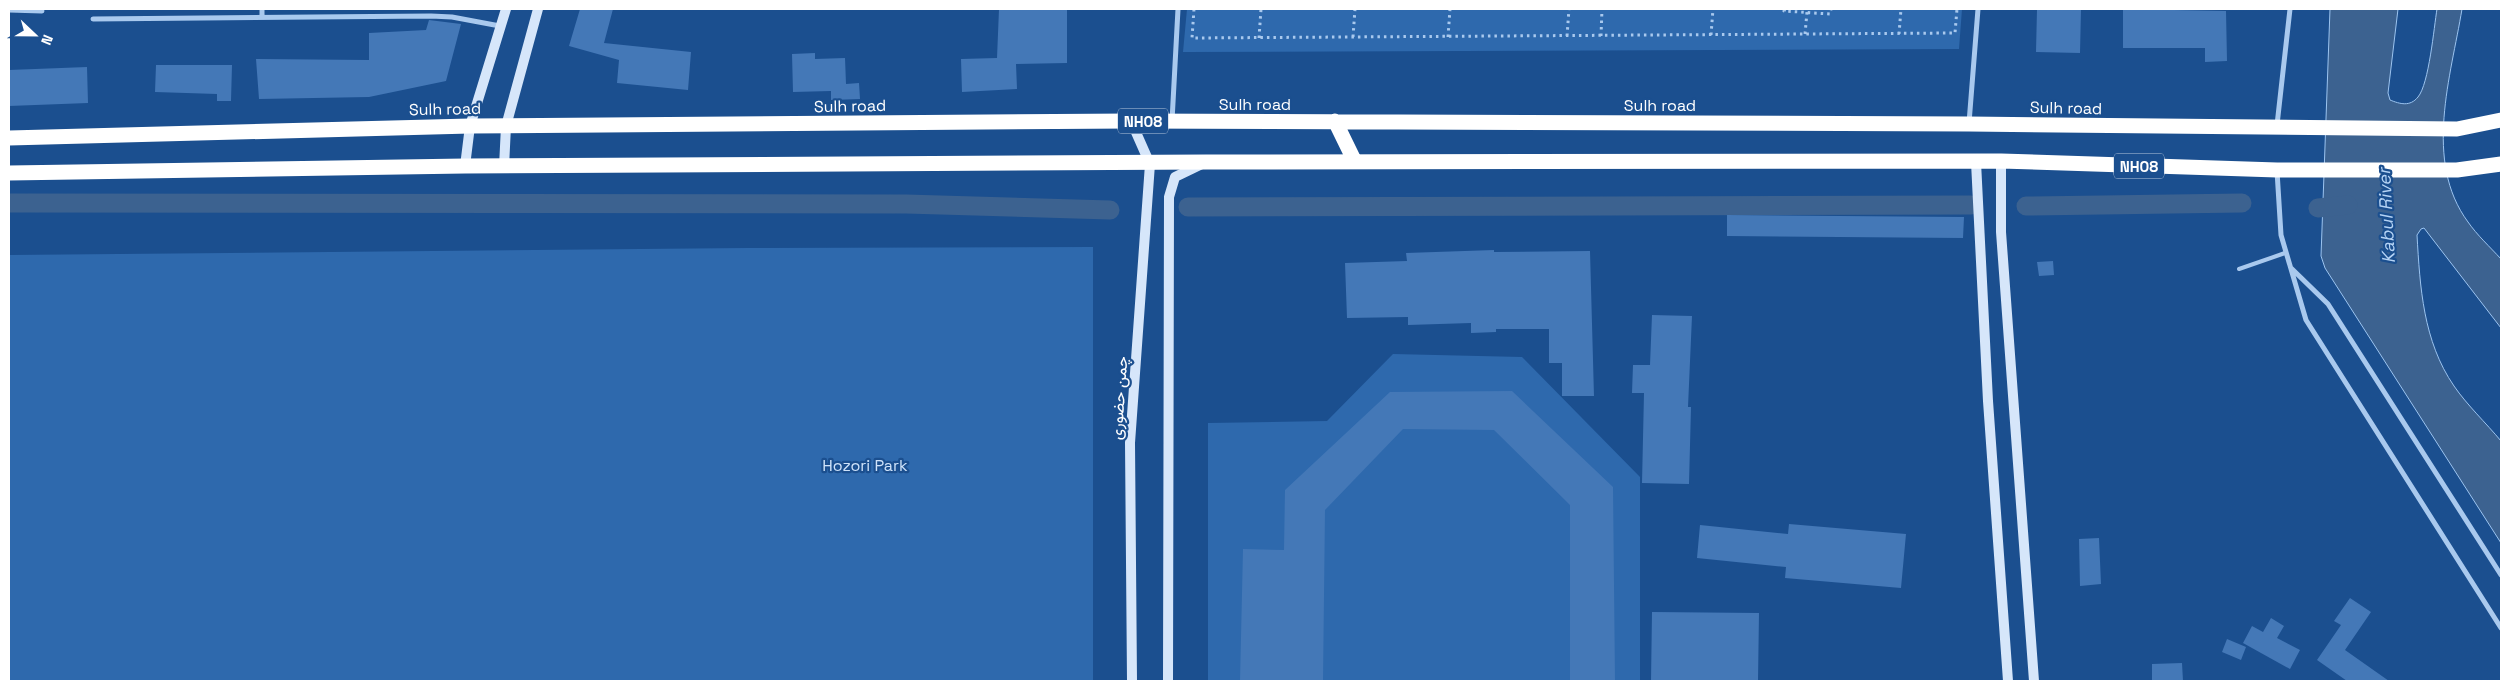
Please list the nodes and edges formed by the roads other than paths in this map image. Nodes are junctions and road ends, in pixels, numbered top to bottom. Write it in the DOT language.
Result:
graph roads {
  1 [pos="262,9"];
  2 [pos="373,9"];
  3 [pos="506,9"];
  4 [pos="538,9"];
  5 [pos="1178,9"];
  6 [pos="1978,9"];
  7 [pos="2290,9"];
  8 [pos="9,10"];
  9 [pos="42,11"];
  10 [pos="373,16"];
  11 [pos="262,17"];
  12 [pos="93,19"];
  13 [pos="500,26"];
  14 [pos="2501,120"];
  15 [pos="1131,121"];
  16 [pos="1336,121"];
  17 [pos="1172,122"];
  18 [pos="1969,124"];
  19 [pos="470,126"];
  20 [pos="506,126"];
  21 [pos="2277,128"];
  22 [pos="9,138"];
  23 [pos="1207,162"];
  24 [pos="1355,162"];
  25 [pos="1976,162"];
  26 [pos="2001,162"];
  27 [pos="1150,164"];
  28 [pos="2501,164"];
  29 [pos="465,166"];
  30 [pos="504,167"];
  31 [pos="2277,170"];
  32 [pos="9,173"];
  33 [pos="2285,253"];
  34 [pos="2291,268"];
  35 [pos="2239,269"];
  36 [pos="2501,575"];
  37 [pos="2501,628"];
  38 [pos="1132,681"];
  39 [pos="1168,681"];
  40 [pos="2008,681"];
  41 [pos="2034,681"];
  1 -- 11 [label="street"];
  2 -- 10 [label="street"];
  3 -- 13 [label="main road"];
  4 -- 20 [label="main road"];
  5 -- 17 [label="street"];
  6 -- 18 [label="street"];
  7 -- 21 [label="street"];
  8 -- 9 [label="street"];
  10 -- 11 [label="street"];
  10 -- 13 [label="street"];
  11 -- 12 [label="street"];
  13 -- 19 [label="main road"];
  14 -- 21 [label="highway, Sulh road / NH08"];
  15 -- 17 [label="highway, Sulh road / NH08"];
  15 -- 20 [label="highway, Sulh road / NH08"];
  15 -- 27 [label="main road, چمن حضوری"];
  16 -- 17 [label="highway, Sulh road / NH08"];
  16 -- 18 [label="highway, Sulh road / NH08"];
  16 -- 24 [label="highway"];
  18 -- 21 [label="highway, Sulh road / NH08"];
  19 -- 20 [label="highway, Sulh road / NH08"];
  19 -- 22 [label="highway, Sulh road / NH08"];
  19 -- 29 [label="main road"];
  20 -- 30 [label="main road"];
  23 -- 24 [label="highway, NH08"];
  23 -- 27 [label="highway, NH08"];
  23 -- 39 [label="main road"];
  24 -- 25 [label="highway, NH08"];
  25 -- 26 [label="highway, NH08"];
  25 -- 40 [label="main road"];
  26 -- 31 [label="highway, NH08"];
  26 -- 41 [label="main road"];
  27 -- 30 [label="highway, NH08"];
  27 -- 38 [label="main road, چمن حضوری"];
  28 -- 31 [label="highway, NH08"];
  29 -- 30 [label="highway, NH08"];
  29 -- 32 [label="highway, NH08"];
  31 -- 33 [label="street"];
  33 -- 34 [label="street"];
  33 -- 35 [label="lane"];
  34 -- 36 [label="street"];
  34 -- 37 [label="street"];
}
